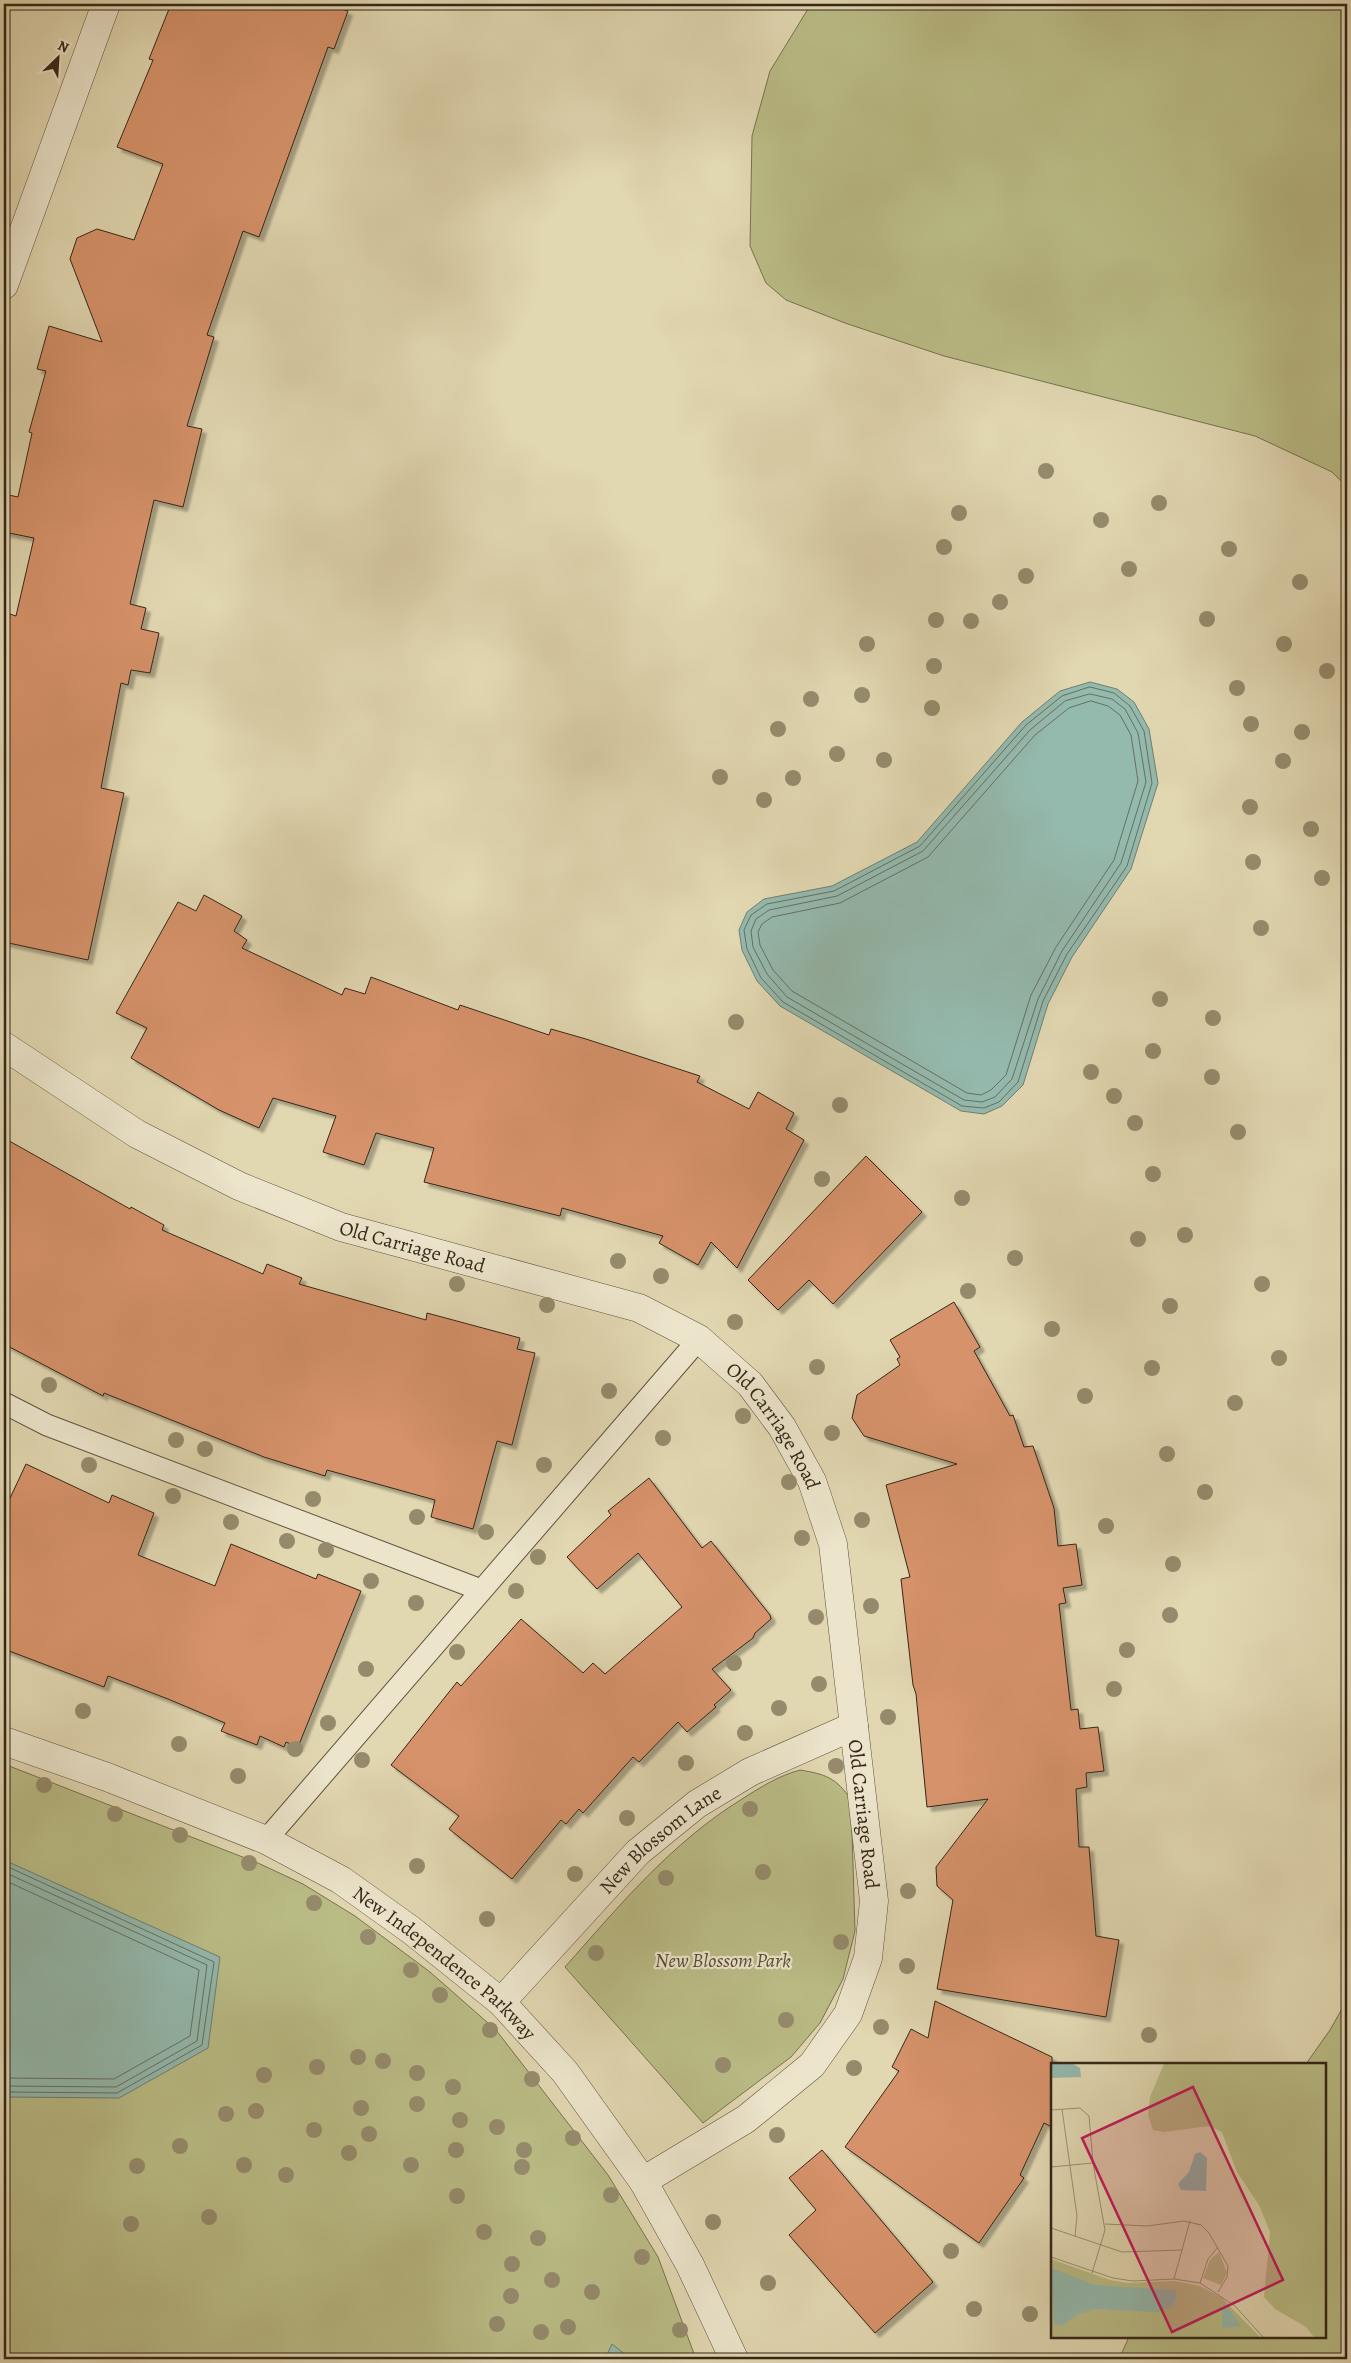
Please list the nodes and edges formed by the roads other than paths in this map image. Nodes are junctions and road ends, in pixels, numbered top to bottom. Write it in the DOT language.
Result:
graph roads {
  1 [pos="106,4"];
  2 [pos="4,285"];
  3 [pos="4,1046"];
  4 [pos="699,1339"];
  5 [pos="4,1403"];
  6 [pos="481,1590"];
  7 [pos="854,1726"];
  8 [pos="4,1740"];
  9 [pos="266,1840"];
  10 [pos="501,2002"];
  11 [pos="643,2181"];
  12 [pos="734,2359"];
  1 -- 2 [label="street"];
  3 -- 4 [label="street, Old Carriage Road"];
  4 -- 6 [label="lane"];
  4 -- 7 [label="street, Old Carriage Road"];
  5 -- 6 [label="lane"];
  6 -- 9 [label="lane"];
  7 -- 10 [label="street, New Blossom Lane"];
  7 -- 11 [label="street, Old Carriage Road"];
  8 -- 9 [label="street, New Independence Parkway"];
  9 -- 10 [label="street, New Independence Parkway"];
  10 -- 11 [label="street, New Independence Parkway"];
  11 -- 12 [label="street, New Independence Parkway"];
}
